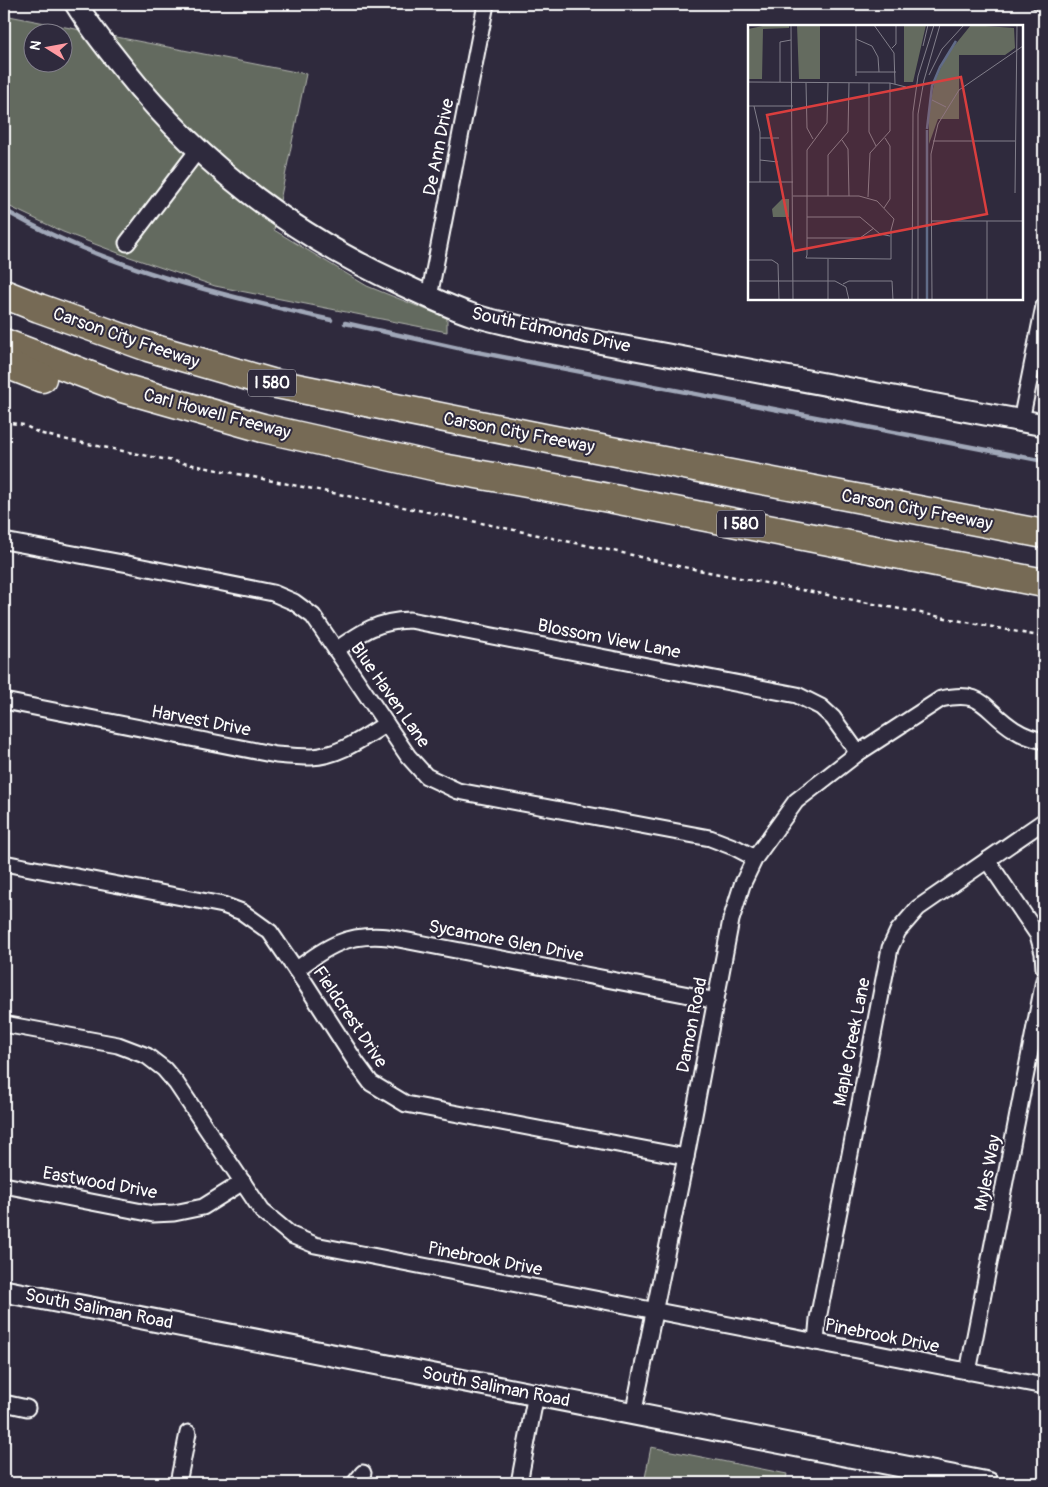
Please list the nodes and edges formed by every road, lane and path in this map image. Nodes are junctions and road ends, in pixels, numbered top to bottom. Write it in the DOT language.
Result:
graph roads {
  1 [pos="76,4"];
  2 [pos="486,4"];
  3 [pos="1036,4"];
  4 [pos="1044,5"];
  5 [pos="198,150"];
  6 [pos="127,243"];
  7 [pos="4,274"];
  8 [pos="4,294"];
  9 [pos="429,297"];
  10 [pos="1044,306"];
  11 [pos="4,342"];
  12 [pos="4,363"];
  13 [pos="1021,421"];
  14 [pos="4,422"];
  15 [pos="1044,425"];
  16 [pos="548,439"];
  17 [pos="437,467"];
  18 [pos="1044,534"];
  19 [pos="4,541"];
  20 [pos="1044,583"];
  21 [pos="1044,637"];
  22 [pos="336,650"];
  23 [pos="4,701"];
  24 [pos="386,724"];
  25 [pos="1044,742"];
  26 [pos="858,753"];
  27 [pos="1044,821"];
  28 [pos="755,858"];
  29 [pos="987,860"];
  30 [pos="4,863"];
  31 [pos="1044,968"];
  32 [pos="296,970"];
  33 [pos="1044,980"];
  34 [pos="716,1001"];
  35 [pos="4,1024"];
  36 [pos="686,1157"];
  37 [pos="243,1182"];
  38 [pos="4,1184"];
  39 [pos="4,1291"];
  40 [pos="654,1311"];
  41 [pos="816,1342"];
  42 [pos="968,1372"];
  43 [pos="1044,1386"];
  44 [pos="536,1394"];
  45 [pos="4,1403"];
  46 [pos="27,1408"];
  47 [pos="633,1415"];
  48 [pos="188,1434"];
  49 [pos="178,1483"];
  50 [pos="519,1483"];
  51 [pos="988,1483"];
  1 -- 5 [label="street, South Edmonds Drive"];
  2 -- 9 [label="street, De Ann Drive"];
  3 -- 4 [label="lane"];
  5 -- 6 [label="street"];
  5 -- 9 [label="street, South Edmonds Drive"];
  7 -- 16 [label="highway"];
  8 -- 16 [label="highway, Carson City Freeway / I 580"];
  9 -- 13 [label="street, South Edmonds Drive"];
  10 -- 13 [label="street"];
  11 -- 17 [label="highway, Carl Howell Freeway / I 580"];
  12 -- 17 [label="highway"];
  13 -- 15 [label="street, South Edmonds Drive"];
  14 -- 21 [label="path"];
  16 -- 18 [label="highway, Carson City Freeway / I 580"];
  17 -- 20 [label="highway, I 580"];
  19 -- 22 [label="street, Blue Haven Lane"];
  22 -- 24 [label="street, Blue Haven Lane"];
  22 -- 26 [label="street, Blossom View Lane"];
  23 -- 24 [label="street, Harvest Drive"];
  24 -- 28 [label="street, Blue Haven Lane"];
  25 -- 26 [label="street, Damon Road"];
  26 -- 28 [label="street, Damon Road"];
  27 -- 29 [label="street, Maple Creek Lane"];
  28 -- 34 [label="street, Damon Road"];
  29 -- 31 [label="street"];
  29 -- 41 [label="street, Maple Creek Lane"];
  30 -- 32 [label="street, Fieldcrest Drive"];
  32 -- 34 [label="street, Sycamore Glen Drive"];
  32 -- 36 [label="street, Fieldcrest Drive"];
  33 -- 42 [label="street, Myles Way"];
  34 -- 36 [label="street, Damon Road"];
  35 -- 37 [label="street, Pinebrook Drive"];
  36 -- 40 [label="street, Damon Road"];
  37 -- 38 [label="street, Eastwood Drive"];
  37 -- 40 [label="street, Pinebrook Drive"];
  39 -- 44 [label="street, South Saliman Road"];
  40 -- 41 [label="street, Pinebrook Drive"];
  40 -- 47 [label="street, Damon Road"];
  41 -- 42 [label="street, Pinebrook Drive"];
  42 -- 43 [label="street, Pinebrook Drive"];
  44 -- 47 [label="street, South Saliman Road"];
  44 -- 50 [label="street"];
  45 -- 46 [label="street"];
  47 -- 51 [label="street, South Saliman Road"];
  48 -- 49 [label="street"];
}
